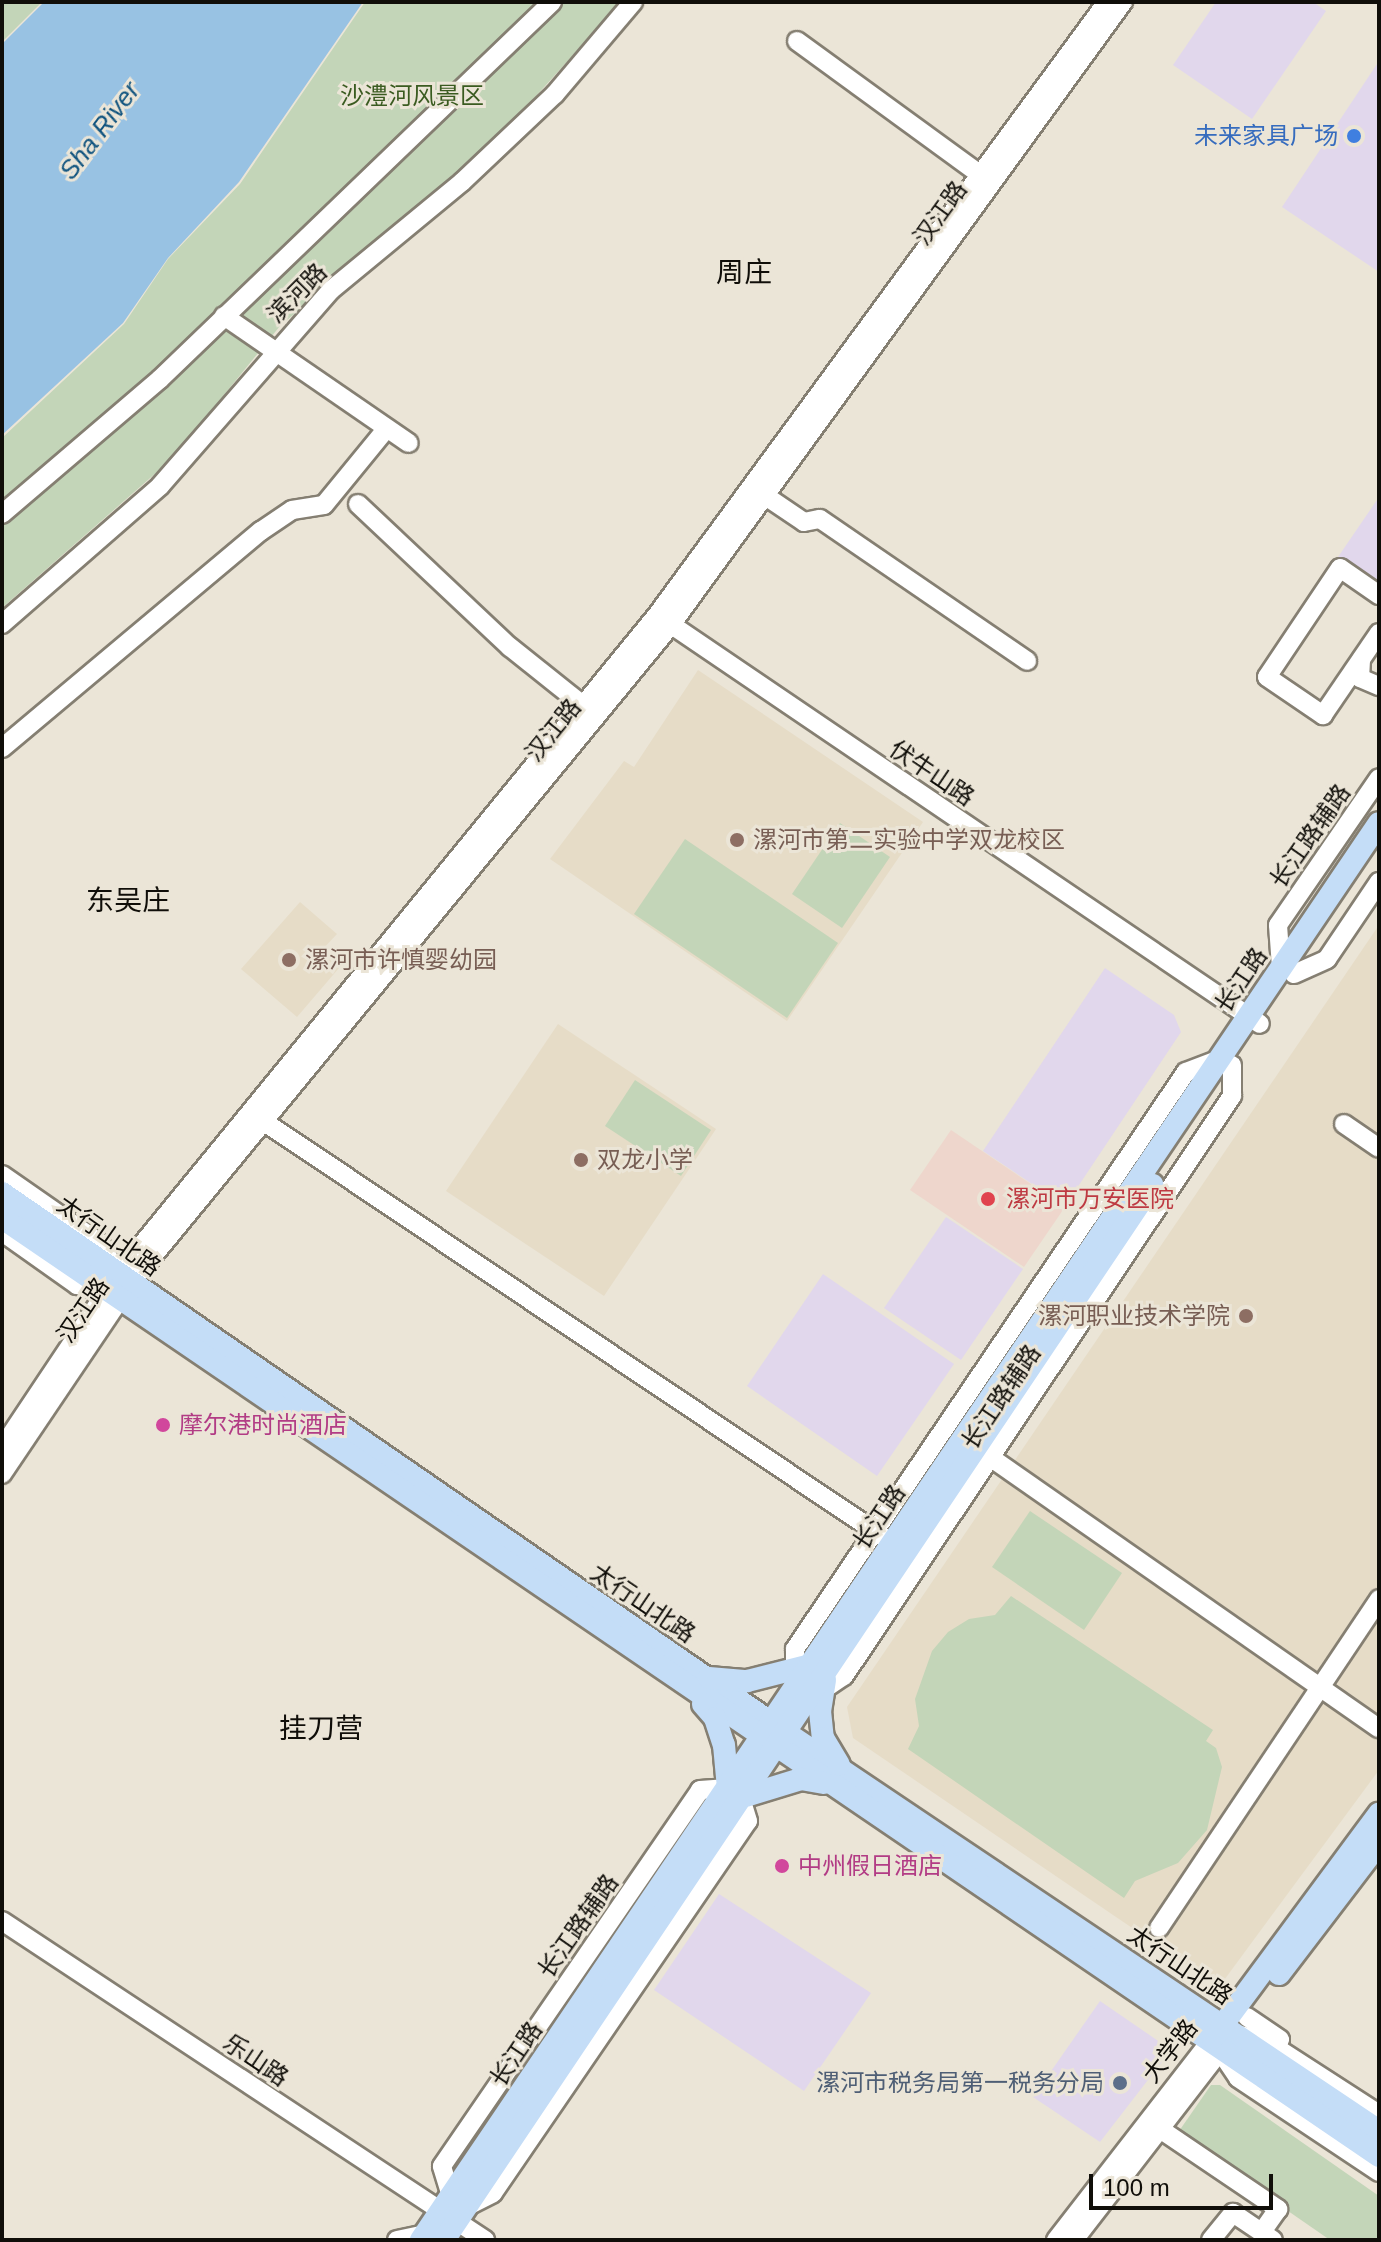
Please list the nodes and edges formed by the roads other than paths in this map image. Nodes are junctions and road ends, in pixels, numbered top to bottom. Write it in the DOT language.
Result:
graph roads {
  1 [pos="552,2"];
  2 [pos="633,2"];
  3 [pos="1107,2"];
  4 [pos="1123,2"];
  5 [pos="797,41"];
  6 [pos="981,175"];
  7 [pos="224,316"];
  8 [pos="274,352"];
  9 [pos="387,428"];
  10 [pos="409,443"];
  11 [pos="764,495"];
  12 [pos="358,504"];
  13 [pos="2,514"];
  14 [pos="1379,595"];
  15 [pos="664,620"];
  16 [pos="2,624"];
  17 [pos="1379,633"];
  18 [pos="1379,654"];
  19 [pos="1027,661"];
  20 [pos="1359,662"];
  21 [pos="1379,686"];
  22 [pos="584,706"];
  23 [pos="2,748"];
  24 [pos="1379,778"];
  25 [pos="1379,823"];
  26 [pos="1379,849"];
  27 [pos="1379,882"];
  28 [pos="1288,971"];
  29 [pos="1255,1020"];
  30 [pos="1225,1062"];
  31 [pos="263,1121"];
  32 [pos="1344,1124"];
  33 [pos="1379,1148"];
  34 [pos="2,1175"];
  35 [pos="2,1193"];
  36 [pos="2,1218"];
  37 [pos="2,1232"];
  38 [pos="118,1287"];
  39 [pos="2,1448"];
  40 [pos="990,1457"];
  41 [pos="2,1474"];
  42 [pos="884,1538"];
  43 [pos="1379,1599"];
  44 [pos="810,1681"];
  45 [pos="701,1686"];
  46 [pos="1319,1686"];
  47 [pos="1379,1728"];
  48 [pos="774,1736"];
  49 [pos="837,1777"];
  50 [pos="734,1793"];
  51 [pos="1379,1814"];
  52 [pos="1379,1843"];
  53 [pos="2,1921"];
  54 [pos="1159,1928"];
  55 [pos="1223,2040"];
  56 [pos="1252,2059"];
  57 [pos="1379,2105"];
  58 [pos="1379,2114"];
  59 [pos="1160,2129"];
  60 [pos="1379,2131"];
  61 [pos="1379,2156"];
  62 [pos="1379,2172"];
  63 [pos="1379,2186"];
  64 [pos="443,2221"];
  65 [pos="1268,2236"];
  66 [pos="397,2240"];
  67 [pos="485,2240"];
  68 [pos="1056,2240"];
  69 [pos="1074,2240"];
  70 [pos="1211,2240"];
  1 -- 7 [label="street"];
  2 -- 8 [label="street, 滨河路"];
  3 -- 6 [label="street, 汉江路"];
  4 -- 11 [label="street, 汉江路"];
  5 -- 6 [label="street"];
  6 -- 15 [label="street, 汉江路"];
  7 -- 8 [label="street"];
  7 -- 13 [label="street"];
  8 -- 9 [label="street"];
  8 -- 16 [label="street, 滨河路"];
  9 -- 10 [label="street"];
  9 -- 23 [label="street"];
  11 -- 15 [label="street, 汉江路"];
  11 -- 19 [label="street"];
  12 -- 22 [label="street"];
  14 -- 20 [label="street"];
  15 -- 22 [label="street, 汉江路"];
  15 -- 29 [label="street, 伏牛山路"];
  15 -- 31 [label="street, 汉江路"];
  17 -- 20 [label="street"];
  18 -- 20 [label="street"];
  20 -- 21 [label="street"];
  22 -- 38 [label="street, 汉江路"];
  24 -- 28 [label="street, 长江路辅路"];
  25 -- 28 [label="main road, 长江路"];
  26 -- 28 [label="main road, 长江路"];
  27 -- 28 [label="street"];
  28 -- 29 [label="main road, 长江路"];
  29 -- 30 [label="main road, 长江路"];
  30 -- 40 [label="street, 长江路辅路"];
  30 -- 42 [label="main road, 长江路"];
  30 -- 44 [label="main road, 长江路"];
  31 -- 38 [label="street, 汉江路"];
  31 -- 42 [label="street"];
  32 -- 33 [label="street"];
  34 -- 38 [label="street"];
  35 -- 38 [label="main road, 太行山北路"];
  36 -- 38 [label="main road, 太行山北路"];
  37 -- 38 [label="street"];
  38 -- 39 [label="street, 汉江路"];
  38 -- 41 [label="street, 汉江路"];
  38 -- 45 [label="main road, 太行山北路"];
  40 -- 44 [label="street, 长江路辅路"];
  40 -- 46 [label="street"];
  42 -- 44 [label="main road, 长江路"];
  43 -- 46 [label="street"];
  44 -- 45 [label="main road"];
  44 -- 48 [label="main road, 长江路"];
  44 -- 49 [label="main road"];
  45 -- 48 [label="main road, 太行山北路"];
  45 -- 50 [label="main road"];
  46 -- 47 [label="street"];
  46 -- 54 [label="street"];
  48 -- 49 [label="main road, 太行山北路"];
  48 -- 50 [label="main road, 长江路"];
  49 -- 50 [label="main road"];
  49 -- 55 [label="main road, 太行山北路"];
  50 -- 64 [label="main road, 长江路"];
  50 -- 64 [label="street"];
  51 -- 55 [label="main road, 大学路"];
  52 -- 55 [label="main road, 大学路"];
  53 -- 64 [label="street, 乐山路"];
  55 -- 56 [label="main road, 太行山北路"];
  55 -- 56 [label="street"];
  55 -- 57 [label="street"];
  55 -- 59 [label="street, 大学路"];
  55 -- 63 [label="street"];
  55 -- 68 [label="street, 大学路"];
  56 -- 58 [label="street"];
  56 -- 60 [label="main road"];
  56 -- 61 [label="main road"];
  56 -- 62 [label="street"];
  59 -- 65 [label="street"];
  59 -- 69 [label="street, 大学路"];
  64 -- 66 [label="street"];
  64 -- 67 [label="street, 乐山路"];
  65 -- 70 [label="street"];
}
